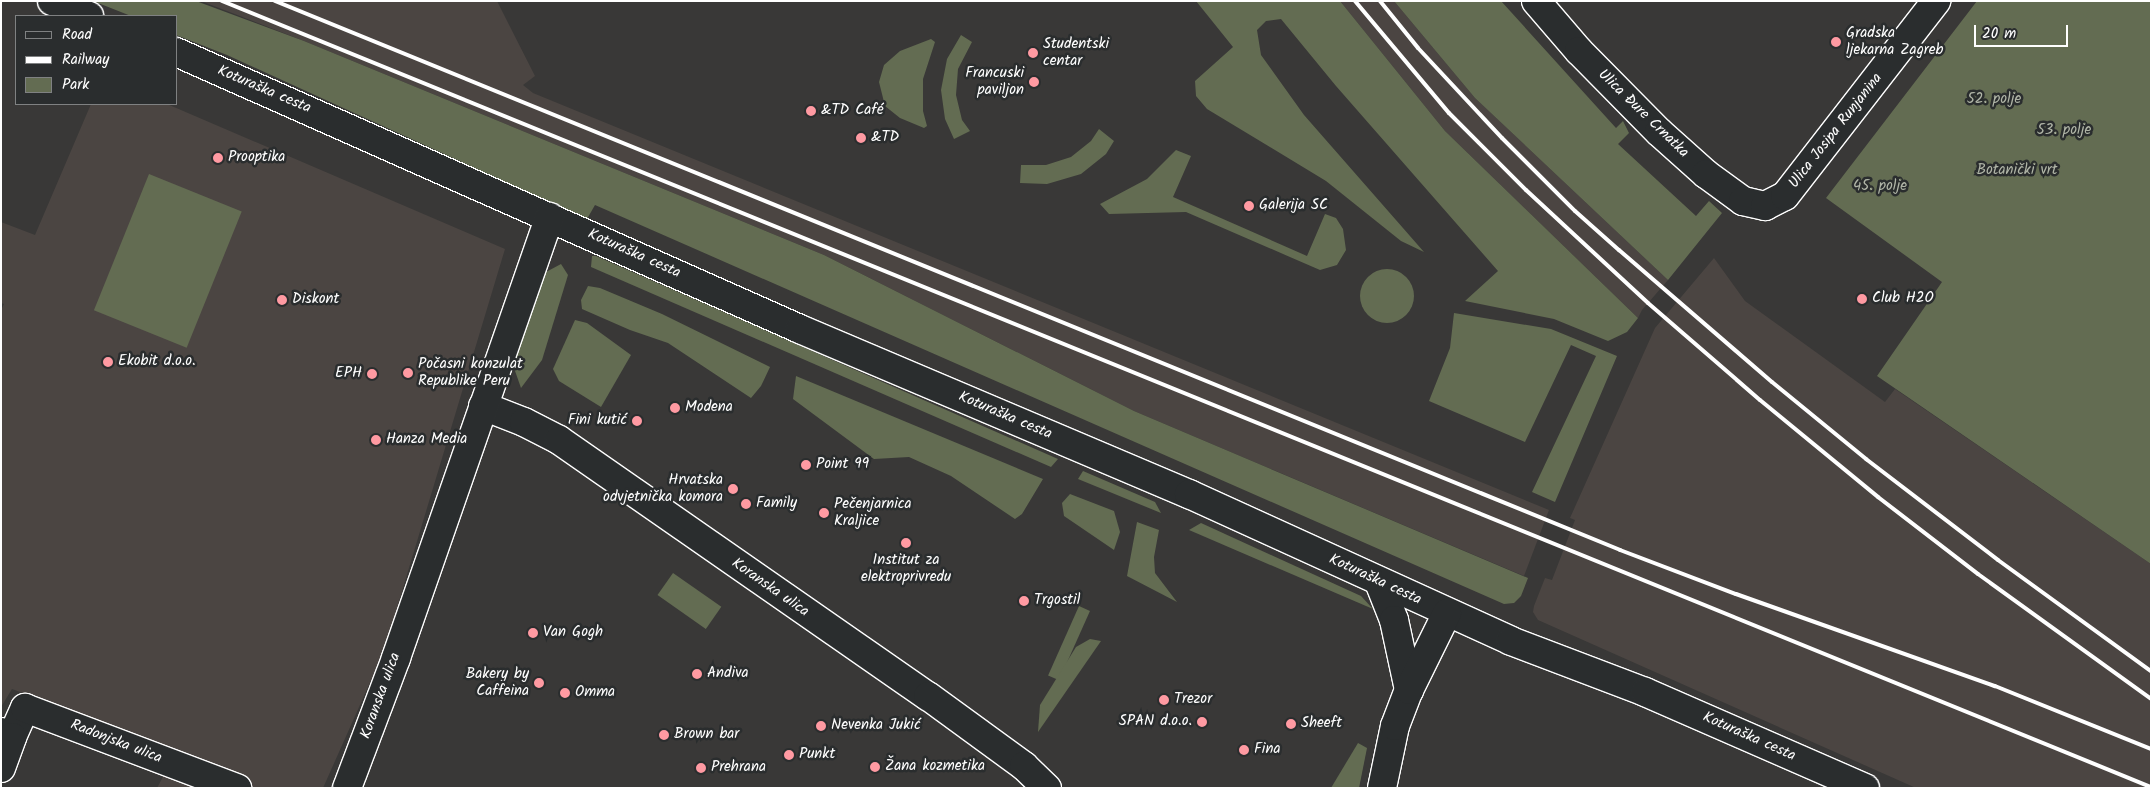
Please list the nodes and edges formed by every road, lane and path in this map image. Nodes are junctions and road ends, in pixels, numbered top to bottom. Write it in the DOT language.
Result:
graph roads {
  1 [pos="52,1"];
  2 [pos="1536,1"];
  3 [pos="1936,1"];
  4 [pos="87,15"];
  5 [pos="178,53"];
  6 [pos="1765,206"];
  7 [pos="550,217"];
  8 [pos="483,406"];
  9 [pos="1379,582"];
  10 [pos="1447,613"];
  11 [pos="1409,690"];
  12 [pos="7,735"];
  13 [pos="1,768"];
  14 [pos="1833,781"];
  15 [pos="236,788"];
  16 [pos="347,788"];
  17 [pos="1047,788"];
  18 [pos="1382,788"];
  19 [pos="1865,788"];
  1 -- 4 [label="street"];
  2 -- 6 [label="street, Ulica Đure Crnatka"];
  3 -- 6 [label="street, Ulica Josipa Runjanina"];
  5 -- 7 [label="street, Koturaška cesta"];
  7 -- 8 [label="street, Koranska ulica"];
  7 -- 9 [label="street, Koturaška cesta"];
  8 -- 16 [label="street, Koranska ulica"];
  8 -- 17 [label="street, Koranska ulica"];
  9 -- 10 [label="street, Koturaška cesta"];
  9 -- 11 [label="street"];
  10 -- 11 [label="street"];
  10 -- 14 [label="street, Koturaška cesta"];
  11 -- 18 [label="street"];
  12 -- 13 [label="street, Radonjska ulica"];
  12 -- 15 [label="street, Radonjska ulica"];
  14 -- 19 [label="street, Koturaška cesta"];
}
